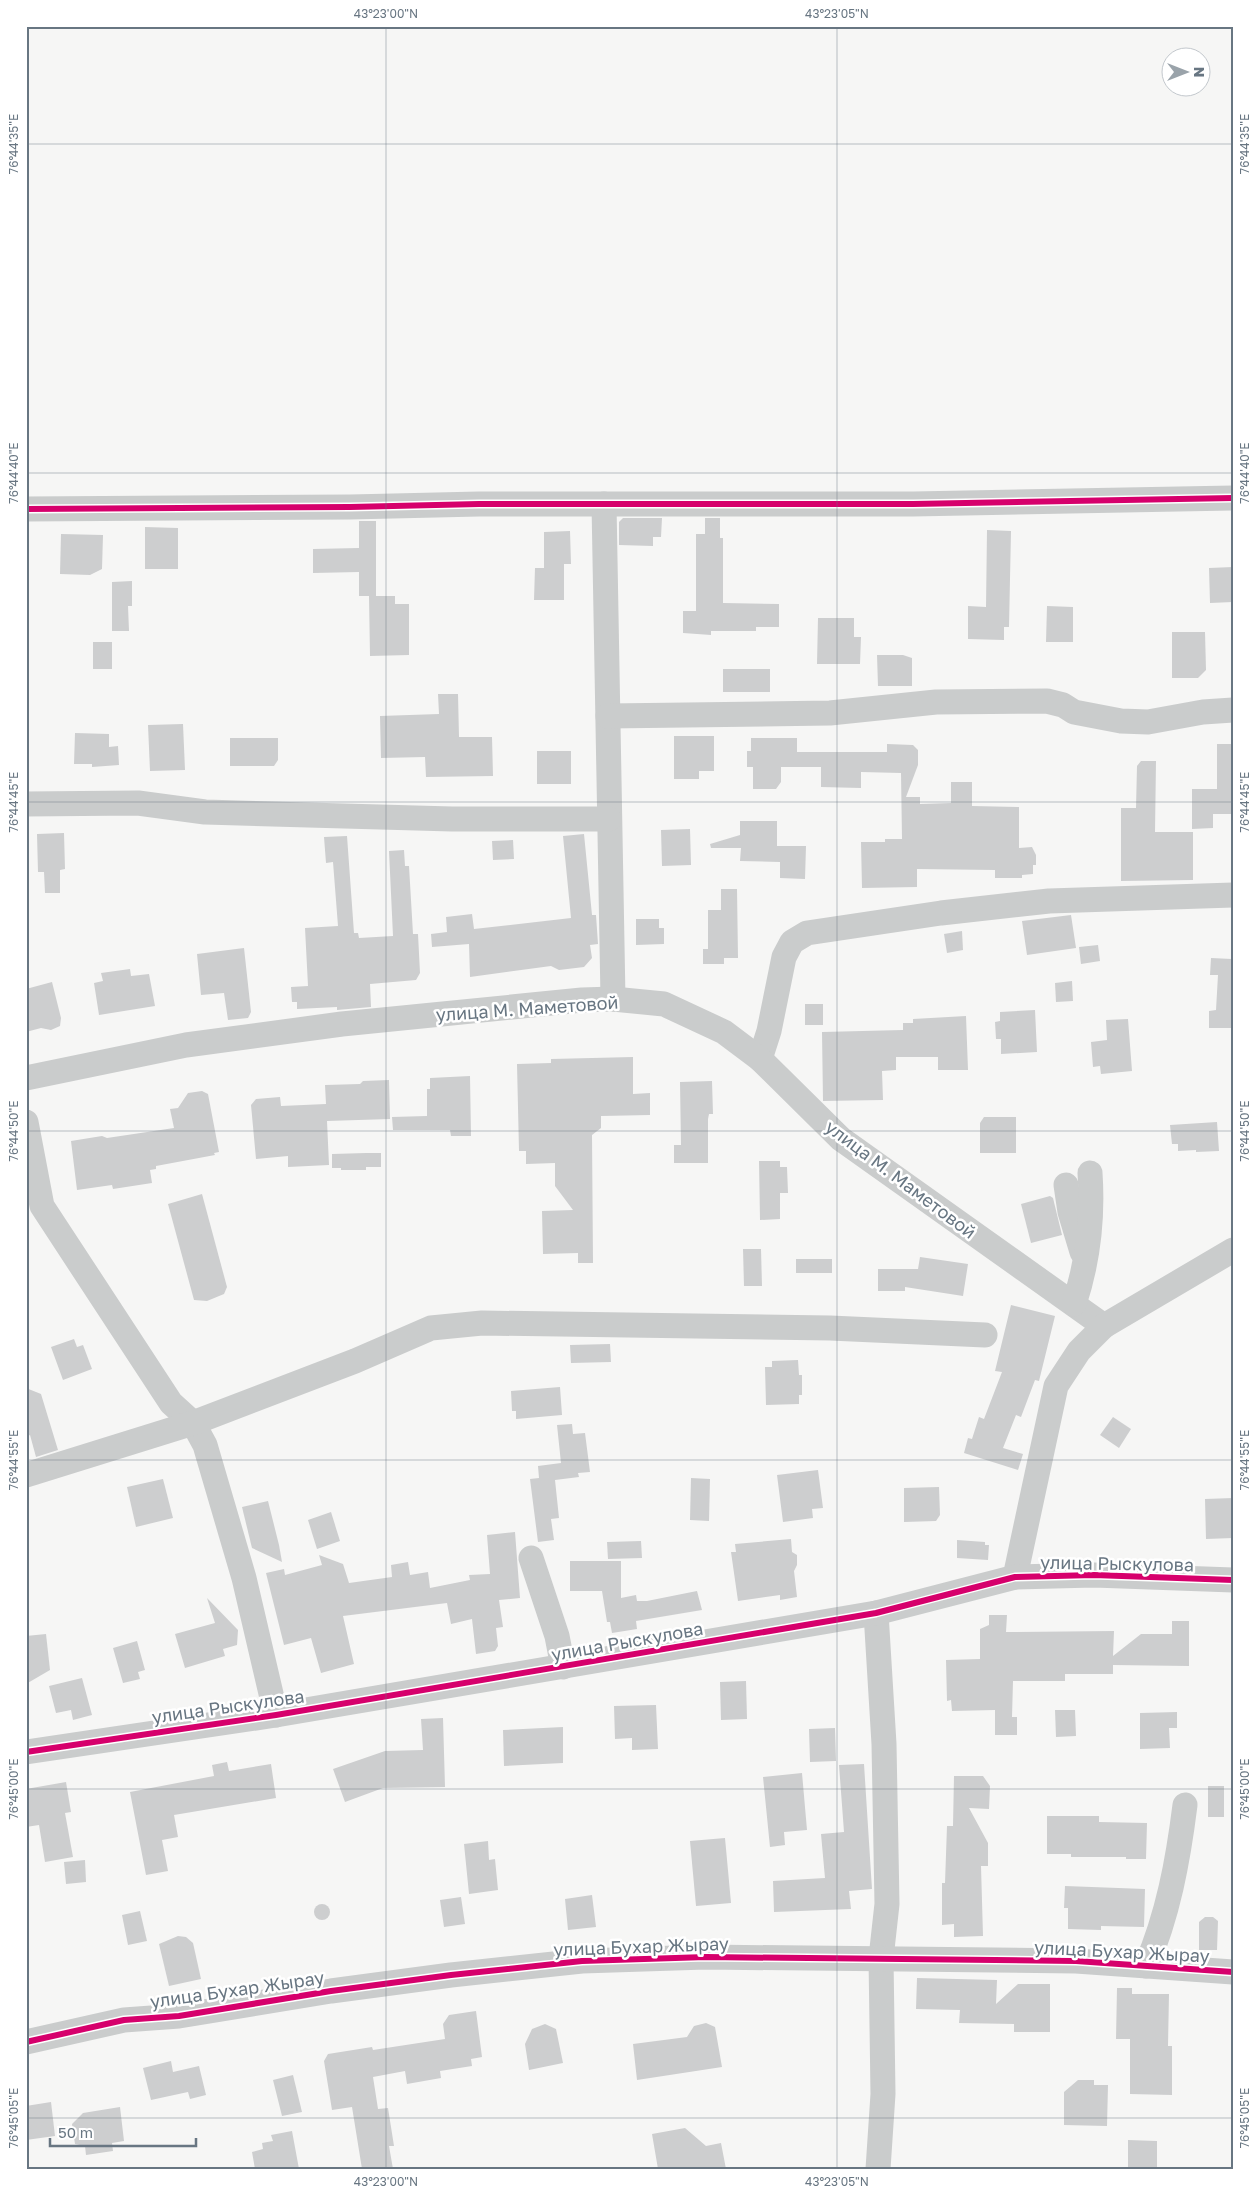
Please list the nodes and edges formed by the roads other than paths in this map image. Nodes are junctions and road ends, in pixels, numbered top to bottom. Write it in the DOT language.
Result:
graph roads {
  1 [pos="1233,498"];
  2 [pos="604,504"];
  3 [pos="26,509"];
  4 [pos="1233,710"];
  5 [pos="608,716"];
  6 [pos="26,804"];
  7 [pos="609,819"];
  8 [pos="1233,895"];
  9 [pos="612,999"];
  10 [pos="760,1059"];
  11 [pos="26,1078"];
  12 [pos="26,1122"];
  13 [pos="1090,1172"];
  14 [pos="1066,1185"];
  15 [pos="1233,1250"];
  16 [pos="1085,1262"];
  17 [pos="1074,1304"];
  18 [pos="1104,1326"];
  19 [pos="985,1335"];
  20 [pos="193,1423"];
  21 [pos="26,1474"];
  22 [pos="531,1558"];
  23 [pos="1015,1577"];
  24 [pos="1233,1580"];
  25 [pos="876,1613"];
  26 [pos="562,1667"];
  27 [pos="276,1715"];
  28 [pos="26,1752"];
  29 [pos="1185,1805"];
  30 [pos="881,1958"];
  31 [pos="1146,1966"];
  32 [pos="1233,1972"];
  33 [pos="26,2042"];
  34 [pos="878,2169"];
  1 -- 2 [label="street"];
  2 -- 3 [label="street"];
  2 -- 5 [label="street"];
  4 -- 5 [label="street"];
  5 -- 7 [label="street"];
  6 -- 7 [label="street"];
  7 -- 9 [label="street"];
  8 -- 10 [label="street"];
  9 -- 10 [label="street, улица М. Маметовой"];
  9 -- 11 [label="street, улица М. Маметовой"];
  10 -- 17 [label="street, улица М. Маметовой"];
  12 -- 20 [label="street"];
  13 -- 16 [label="street"];
  14 -- 16 [label="street"];
  15 -- 18 [label="street"];
  16 -- 17 [label="street"];
  17 -- 18 [label="street, улица М. Маметовой"];
  18 -- 23 [label="street"];
  19 -- 20 [label="street"];
  20 -- 21 [label="street"];
  20 -- 27 [label="street"];
  22 -- 26 [label="street"];
  23 -- 24 [label="street, улица Рыскулова"];
  23 -- 25 [label="street, улица Рыскулова"];
  25 -- 26 [label="street, улица Рыскулова"];
  25 -- 30 [label="street"];
  26 -- 27 [label="street, улица Рыскулова"];
  27 -- 28 [label="street, улица Рыскулова"];
  29 -- 31 [label="street"];
  30 -- 31 [label="street, улица Бухар Жырау"];
  30 -- 33 [label="street, улица Бухар Жырау"];
  30 -- 34 [label="street"];
  31 -- 32 [label="street, улица Бухар Жырау"];
}
